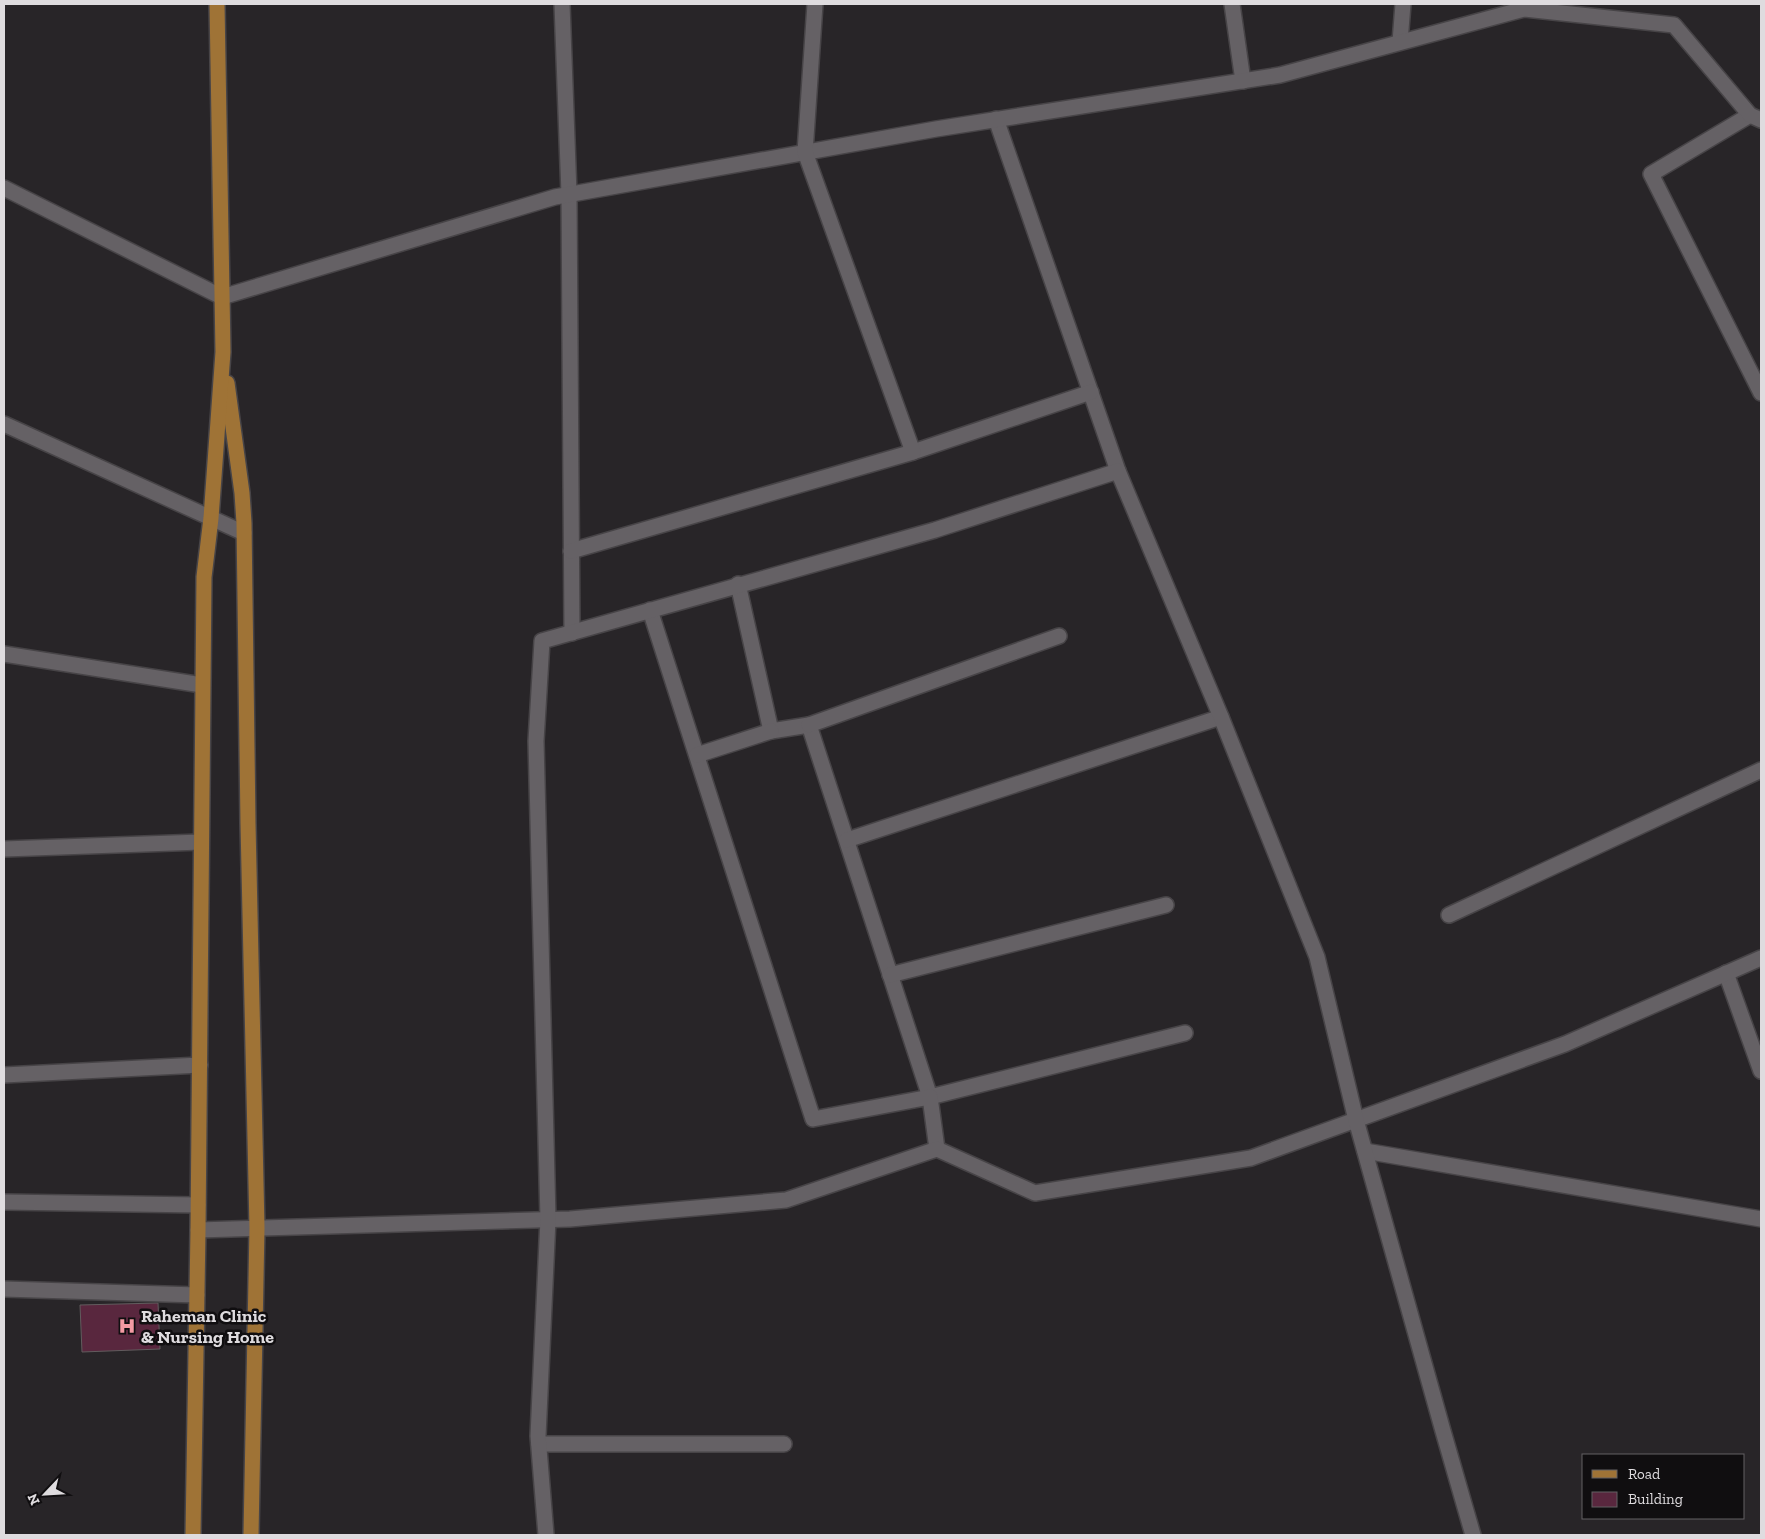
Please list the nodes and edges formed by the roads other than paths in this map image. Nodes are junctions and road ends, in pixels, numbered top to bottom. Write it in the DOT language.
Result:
graph roads {
  1 [pos="217,4"];
  2 [pos="562,4"];
  3 [pos="815,4"];
  4 [pos="1232,4"];
  5 [pos="1404,4"];
  6 [pos="1525,6"];
  7 [pos="1400,42"];
  8 [pos="1243,81"];
  9 [pos="1756,117"];
  10 [pos="996,119"];
  11 [pos="805,152"];
  12 [pos="4,186"];
  13 [pos="569,194"];
  14 [pos="222,297"];
  15 [pos="223,352"];
  16 [pos="1091,392"];
  17 [pos="1761,393"];
  18 [pos="4,424"];
  19 [pos="913,452"];
  20 [pos="1118,471"];
  21 [pos="210,518"];
  22 [pos="244,533"];
  23 [pos="572,551"];
  24 [pos="738,584"];
  25 [pos="650,610"];
  26 [pos="572,633"];
  27 [pos="1059,636"];
  28 [pos="4,654"];
  29 [pos="202,685"];
  30 [pos="1221,717"];
  31 [pos="809,725"];
  32 [pos="771,731"];
  33 [pos="697,755"];
  34 [pos="1761,770"];
  35 [pos="847,840"];
  36 [pos="201,842"];
  37 [pos="4,849"];
  38 [pos="1166,905"];
  39 [pos="1449,915"];
  40 [pos="1761,958"];
  41 [pos="1726,973"];
  42 [pos="890,975"];
  43 [pos="1184,1033"];
  44 [pos="200,1065"];
  45 [pos="1761,1071"];
  46 [pos="4,1075"];
  47 [pos="930,1097"];
  48 [pos="1356,1120"];
  49 [pos="937,1149"];
  50 [pos="1365,1151"];
  51 [pos="4,1202"];
  52 [pos="198,1205"];
  53 [pos="548,1219"];
  54 [pos="1761,1219"];
  55 [pos="257,1228"];
  56 [pos="198,1230"];
  57 [pos="4,1289"];
  58 [pos="197,1295"];
  59 [pos="539,1444"];
  60 [pos="784,1444"];
  61 [pos="193,1535"];
  62 [pos="251,1535"];
  63 [pos="546,1535"];
  64 [pos="1473,1535"];
  1 -- 14 [label="main road"];
  2 -- 13 [label="street"];
  3 -- 11 [label="street"];
  4 -- 8 [label="street"];
  5 -- 7 [label="street"];
  6 -- 7 [label="street"];
  6 -- 9 [label="street"];
  7 -- 8 [label="street"];
  8 -- 10 [label="street"];
  9 -- 17 [label="street"];
  10 -- 11 [label="street"];
  10 -- 16 [label="street"];
  11 -- 13 [label="street"];
  11 -- 19 [label="street"];
  12 -- 14 [label="street"];
  13 -- 14 [label="street"];
  13 -- 23 [label="street"];
  14 -- 15 [label="main road"];
  15 -- 21 [label="main road"];
  15 -- 22 [label="main road"];
  16 -- 19 [label="street"];
  16 -- 20 [label="street"];
  18 -- 21 [label="street"];
  19 -- 23 [label="street"];
  20 -- 24 [label="street"];
  20 -- 30 [label="street"];
  21 -- 22 [label="street"];
  21 -- 29 [label="main road"];
  22 -- 55 [label="main road"];
  23 -- 26 [label="street"];
  24 -- 25 [label="street"];
  24 -- 32 [label="street"];
  25 -- 26 [label="street"];
  25 -- 33 [label="street"];
  26 -- 53 [label="street"];
  27 -- 31 [label="street"];
  28 -- 29 [label="street"];
  29 -- 36 [label="main road"];
  30 -- 35 [label="street"];
  30 -- 48 [label="street"];
  31 -- 32 [label="street"];
  31 -- 35 [label="street"];
  32 -- 33 [label="street"];
  33 -- 47 [label="street"];
  34 -- 39 [label="street"];
  35 -- 42 [label="street"];
  36 -- 37 [label="street"];
  36 -- 44 [label="main road"];
  38 -- 42 [label="street"];
  40 -- 41 [label="street"];
  41 -- 45 [label="street"];
  41 -- 48 [label="street"];
  42 -- 47 [label="street"];
  43 -- 47 [label="street"];
  44 -- 46 [label="street"];
  44 -- 52 [label="main road"];
  47 -- 49 [label="street"];
  48 -- 49 [label="street"];
  48 -- 50 [label="street"];
  49 -- 53 [label="street"];
  50 -- 54 [label="street"];
  50 -- 64 [label="street"];
  51 -- 52 [label="street"];
  52 -- 56 [label="main road"];
  53 -- 55 [label="street"];
  53 -- 59 [label="street"];
  55 -- 56 [label="street"];
  55 -- 62 [label="main road"];
  56 -- 58 [label="main road"];
  57 -- 58 [label="street"];
  58 -- 61 [label="main road"];
  59 -- 60 [label="street"];
  59 -- 63 [label="street"];
}
